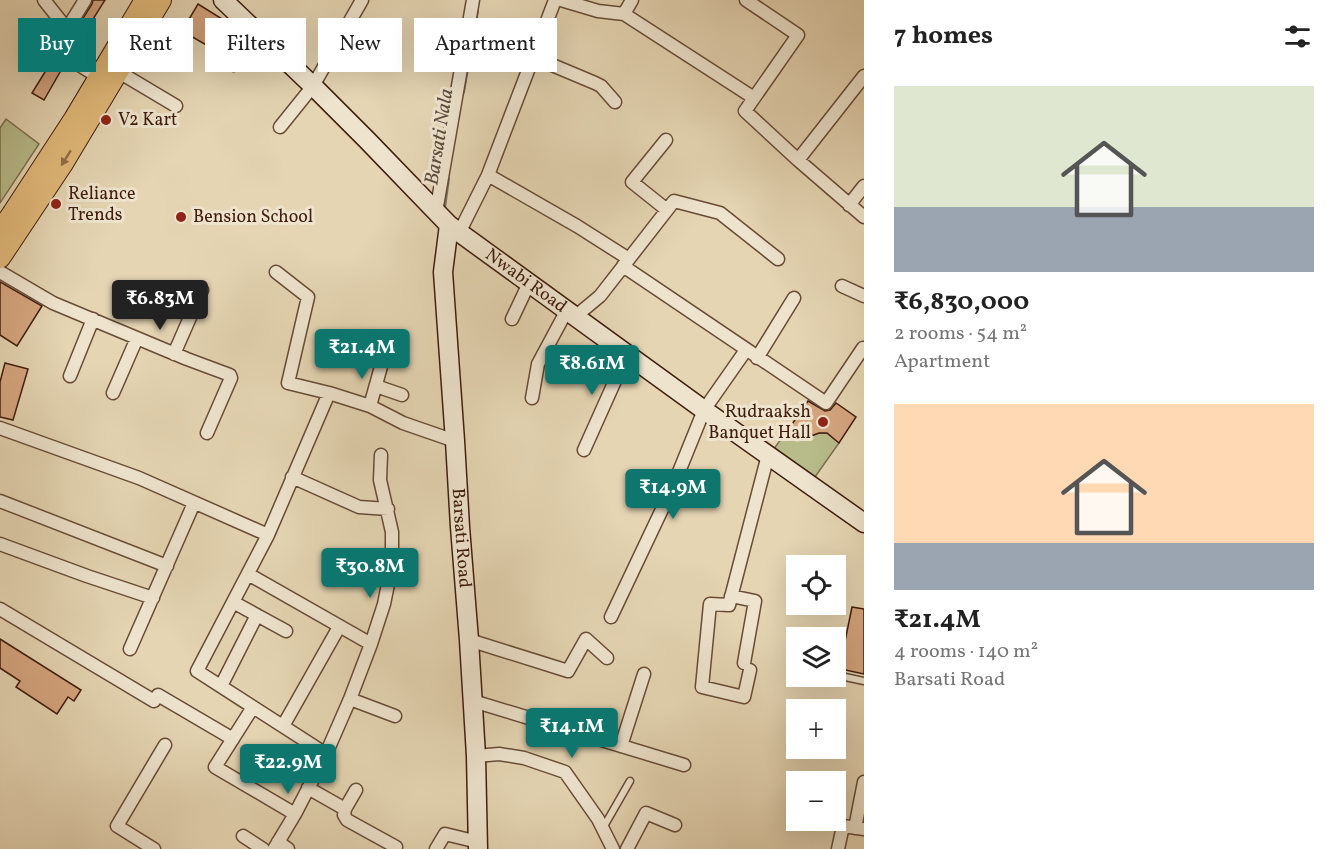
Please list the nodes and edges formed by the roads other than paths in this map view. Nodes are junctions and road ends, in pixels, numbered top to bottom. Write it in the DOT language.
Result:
graph roads {
  1 [pos="44,0"];
  2 [pos="85,0"];
  3 [pos="145,0"];
  4 [pos="161,0"];
  5 [pos="222,0"];
  6 [pos="472,0"];
  7 [pos="555,0"];
  8 [pos="561,0"];
  9 [pos="632,0"];
  10 [pos="746,0"];
  11 [pos="357,2"];
  12 [pos="624,14"];
  13 [pos="58,18"];
  14 [pos="74,18"];
  15 [pos="150,18"];
  16 [pos="242,18"];
  17 [pos="548,18"];
  18 [pos="557,67"];
  19 [pos="91,72"];
  20 [pos="119,72"];
  21 [pos="298,72"];
  22 [pos="527,72"];
  23 [pos="864,76"];
  24 [pos="99,77"];
  25 [pos="313,86"];
  26 [pos="754,98"];
  27 [pos="615,102"];
  28 [pos="176,106"];
  29 [pos="280,127"];
  30 [pos="666,140"];
  31 [pos="798,160"];
  32 [pos="488,175"];
  33 [pos="864,186"];
  34 [pos="849,205"];
  35 [pos="667,210"];
  36 [pos="864,218"];
  37 [pos="448,224"];
  38 [pos="0,230"];
  39 [pos="0,258"];
  40 [pos="778,260"];
  41 [pos="626,262"];
  42 [pos="0,272"];
  43 [pos="276,272"];
  44 [pos="529,283"];
  45 [pos="842,286"];
  46 [pos="202,290"];
  47 [pos="864,296"];
  48 [pos="794,298"];
  49 [pos="571,313"];
  50 [pos="93,319"];
  51 [pos="512,319"];
  52 [pos="137,338"];
  53 [pos="863,348"];
  54 [pos="746,350"];
  55 [pos="174,354"];
  56 [pos="627,354"];
  57 [pos="757,358"];
  58 [pos="382,363"];
  59 [pos="70,376"];
  60 [pos="376,386"];
  61 [pos="113,393"];
  62 [pos="329,393"];
  63 [pos="402,395"];
  64 [pos="532,398"];
  65 [pos="370,406"];
  66 [pos="704,410"];
  67 [pos="0,428"];
  68 [pos="207,433"];
  69 [pos="455,441"];
  70 [pos="584,450"];
  71 [pos="381,455"];
  72 [pos="768,455"];
  73 [pos="292,477"];
  74 [pos="0,501"];
  75 [pos="194,503"];
  76 [pos="388,509"];
  77 [pos="864,523"];
  78 [pos="268,535"];
  79 [pos="0,544"];
  80 [pos="167,566"];
  81 [pos="248,574"];
  82 [pos="731,596"];
  83 [pos="153,598"];
  84 [pos="233,602"];
  85 [pos="0,609"];
  86 [pos="257,615"];
  87 [pos="611,617"];
  88 [pos="339,627"];
  89 [pos="286,631"];
  90 [pos="469,640"];
  91 [pos="370,644"];
  92 [pos="130,649"];
  93 [pos="607,658"];
  94 [pos="644,674"];
  95 [pos="846,677"];
  96 [pos="864,681"];
  97 [pos="221,686"];
  98 [pos="350,699"];
  99 [pos="473,701"];
  100 [pos="253,707"];
  101 [pos="395,716"];
  102 [pos="283,726"];
  103 [pos="232,740"];
  104 [pos="165,745"];
  105 [pos="621,746"];
  106 [pos="326,753"];
  107 [pos="476,756"];
  108 [pos="684,765"];
  109 [pos="630,781"];
  110 [pos="864,782"];
  111 [pos="308,788"];
  112 [pos="356,790"];
  113 [pos="345,808"];
  114 [pos="295,814"];
  115 [pos="675,825"];
  116 [pos="602,828"];
  117 [pos="860,828"];
  118 [pos="243,836"];
  119 [pos="478,846"];
  120 [pos="280,847"];
  121 [pos="396,847"];
  122 [pos="154,849"];
  123 [pos="263,849"];
  124 [pos="436,849"];
  125 [pos="613,849"];
  126 [pos="627,849"];
  127 [pos="838,849"];
  1 -- 13 [label="street"];
  2 -- 14 [label="street"];
  3 -- 24 [label="main road"];
  4 -- 15 [label="main road"];
  5 -- 16 [label="street, Nwabi Road"];
  6 -- 37 [label="street"];
  7 -- 17 [label="street"];
  8 -- 12 [label="street"];
  9 -- 12 [label="street"];
  10 -- 26 [label="street"];
  11 -- 25 [label="street"];
  12 -- 26 [label="street"];
  18 -- 27 [label="street"];
  19 -- 24 [label="street"];
  20 -- 28 [label="street"];
  20 -- 39 [label="main road, one-way"];
  21 -- 25 [label="street, Nwabi Road"];
  22 -- 32 [label="street"];
  23 -- 31 [label="street"];
  24 -- 38 [label="main road"];
  25 -- 29 [label="street"];
  25 -- 37 [label="street, Nwabi Road"];
  26 -- 31 [label="street"];
  30 -- 35 [label="street"];
  31 -- 34 [label="street"];
  32 -- 37 [label="street"];
  32 -- 41 [label="street"];
  33 -- 34 [label="street"];
  34 -- 36 [label="street"];
  35 -- 40 [label="street"];
  35 -- 41 [label="street"];
  37 -- 44 [label="street, Nwabi Road"];
  37 -- 69 [label="street, Barsati Road"];
  41 -- 49 [label="street"];
  41 -- 54 [label="street"];
  42 -- 50 [label="street"];
  43 -- 62 [label="street"];
  44 -- 49 [label="street, Nwabi Road"];
  44 -- 51 [label="street"];
  45 -- 47 [label="street"];
  46 -- 55 [label="street"];
  48 -- 57 [label="street"];
  49 -- 56 [label="street, Nwabi Road"];
  49 -- 64 [label="street"];
  50 -- 52 [label="street"];
  50 -- 59 [label="street"];
  52 -- 55 [label="street"];
  52 -- 61 [label="street"];
  53 -- 57 [label="street"];
  54 -- 57 [label="street"];
  54 -- 66 [label="street"];
  55 -- 68 [label="street"];
  56 -- 66 [label="street, Nwabi Road"];
  56 -- 70 [label="street"];
  58 -- 60 [label="street"];
  60 -- 63 [label="street"];
  60 -- 65 [label="street"];
  62 -- 65 [label="street"];
  62 -- 73 [label="street"];
  65 -- 69 [label="street"];
  66 -- 72 [label="street, Nwabi Road"];
  66 -- 87 [label="street"];
  67 -- 75 [label="street"];
  69 -- 90 [label="street, Barsati Road"];
  71 -- 76 [label="street"];
  72 -- 77 [label="street, Nwabi Road"];
  72 -- 82 [label="street"];
  73 -- 76 [label="street"];
  73 -- 78 [label="street"];
  74 -- 80 [label="street"];
  75 -- 78 [label="street"];
  75 -- 80 [label="street"];
  76 -- 91 [label="street"];
  78 -- 81 [label="street"];
  79 -- 83 [label="street"];
  80 -- 83 [label="street"];
  81 -- 84 [label="street"];
  81 -- 88 [label="street"];
  82 -- 82 [label="street"];
  83 -- 92 [label="street"];
  84 -- 86 [label="street"];
  84 -- 97 [label="street"];
  85 -- 103 [label="street"];
  86 -- 89 [label="street"];
  86 -- 97 [label="street"];
  88 -- 91 [label="street"];
  88 -- 102 [label="street"];
  90 -- 93 [label="street"];
  90 -- 99 [label="street, Barsati Road"];
  91 -- 98 [label="street"];
  94 -- 105 [label="street"];
  95 -- 96 [label="lane"];
  97 -- 100 [label="street"];
  98 -- 101 [label="street"];
  98 -- 106 [label="street"];
  99 -- 105 [label="street"];
  99 -- 107 [label="street, Barsati Road"];
  100 -- 102 [label="street"];
  100 -- 103 [label="street"];
  102 -- 106 [label="street"];
  103 -- 114 [label="street"];
  104 -- 122 [label="street"];
  105 -- 108 [label="street"];
  106 -- 111 [label="street"];
  107 -- 116 [label="street"];
  107 -- 119 [label="street, Barsati Road"];
  109 -- 116 [label="lane"];
  110 -- 117 [label="street"];
  111 -- 113 [label="street"];
  111 -- 114 [label="street"];
  112 -- 113 [label="street"];
  113 -- 121 [label="street"];
  114 -- 120 [label="street"];
  115 -- 126 [label="street"];
  116 -- 125 [label="street"];
  117 -- 127 [label="street"];
  118 -- 123 [label="street"];
  119 -- 124 [label="street"];
}
